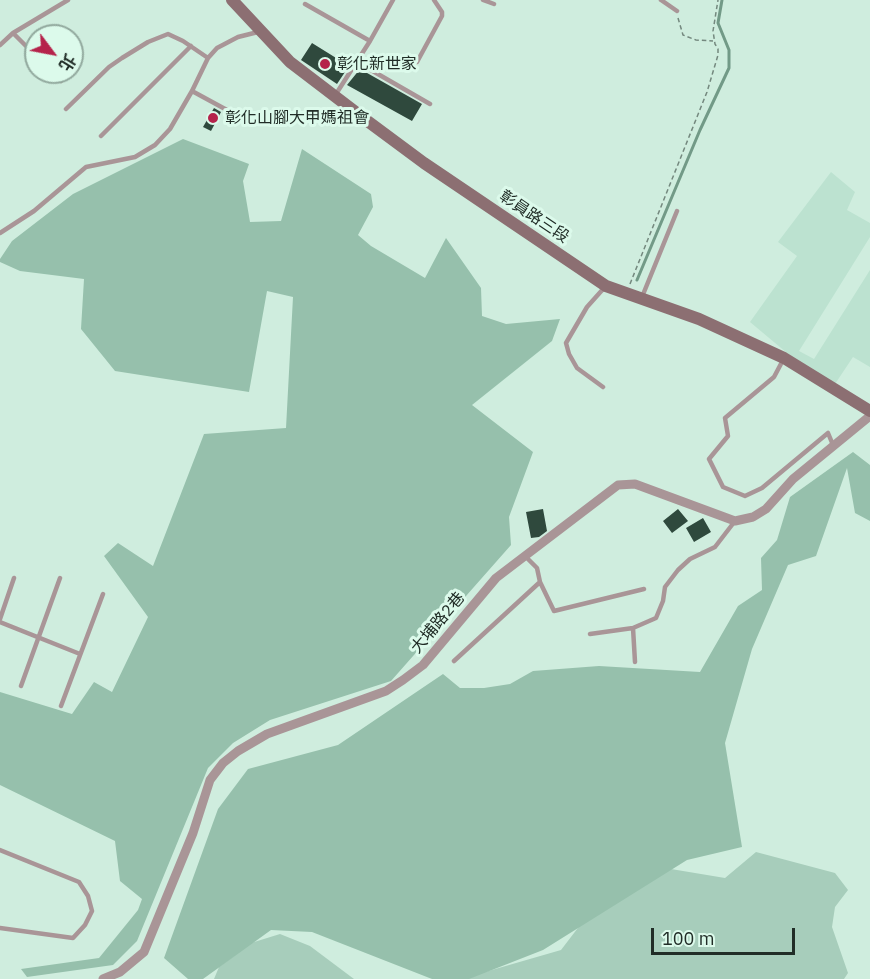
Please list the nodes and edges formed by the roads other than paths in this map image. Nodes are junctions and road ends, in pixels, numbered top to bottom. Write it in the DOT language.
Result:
graph roads {
  1 [pos="68,0"];
  2 [pos="232,0"];
  3 [pos="393,0"];
  4 [pos="434,0"];
  5 [pos="483,0"];
  6 [pos="661,0"];
  7 [pos="305,4"];
  8 [pos="494,4"];
  9 [pos="677,11"];
  10 [pos="260,31"];
  11 [pos="13,33"];
  12 [pos="370,41"];
  13 [pos="24,44"];
  14 [pos="0,45"];
  15 [pos="191,46"];
  16 [pos="208,58"];
  17 [pos="357,62"];
  18 [pos="417,62"];
  19 [pos="192,91"];
  20 [pos="335,96"];
  21 [pos="430,104"];
  22 [pos="66,109"];
  23 [pos="249,122"];
  24 [pos="101,136"];
  25 [pos="677,211"];
  26 [pos="0,233"];
  27 [pos="606,286"];
  28 [pos="642,299"];
  29 [pos="784,358"];
  30 [pos="603,387"];
  31 [pos="870,411"];
  32 [pos="870,416"];
  33 [pos="833,445"];
  34 [pos="735,521"];
  35 [pos="526,557"];
  36 [pos="14,578"];
  37 [pos="60,578"];
  38 [pos="540,582"];
  39 [pos="644,589"];
  40 [pos="103,594"];
  41 [pos="0,620"];
  42 [pos="633,628"];
  43 [pos="590,634"];
  44 [pos="39,637"];
  45 [pos="80,654"];
  46 [pos="454,661"];
  47 [pos="635,662"];
  48 [pos="21,686"];
  49 [pos="62,706"];
  50 [pos="0,850"];
  51 [pos="0,928"];
  52 [pos="103,979"];
  1 -- 11 [label="lane"];
  2 -- 10 [label="main road, 彰員路三段"];
  3 -- 12 [label="lane"];
  4 -- 18 [label="lane"];
  5 -- 8 [label="lane"];
  6 -- 9 [label="lane"];
  7 -- 12 [label="lane"];
  10 -- 16 [label="lane"];
  10 -- 20 [label="main road, 彰員路三段"];
  11 -- 13 [label="lane"];
  11 -- 14 [label="lane"];
  12 -- 17 [label="lane"];
  15 -- 16 [label="lane"];
  15 -- 22 [label="lane"];
  15 -- 24 [label="lane"];
  16 -- 19 [label="lane"];
  17 -- 20 [label="lane"];
  17 -- 21 [label="lane"];
  19 -- 23 [label="lane"];
  19 -- 26 [label="lane"];
  20 -- 27 [label="main road, 彰員路三段"];
  25 -- 28 [label="lane"];
  27 -- 28 [label="main road, 彰員路三段"];
  27 -- 30 [label="lane"];
  28 -- 29 [label="main road, 彰員路三段"];
  29 -- 31 [label="main road, 彰員路三段"];
  29 -- 33 [label="lane"];
  32 -- 33 [label="street"];
  33 -- 34 [label="street"];
  34 -- 35 [label="street, 大埔路2巷"];
  34 -- 42 [label="lane"];
  35 -- 38 [label="lane"];
  35 -- 52 [label="street, 大埔路2巷"];
  36 -- 41 [label="lane"];
  37 -- 44 [label="lane"];
  38 -- 39 [label="lane"];
  38 -- 46 [label="lane"];
  40 -- 45 [label="lane"];
  41 -- 44 [label="lane"];
  42 -- 43 [label="lane"];
  42 -- 47 [label="lane"];
  44 -- 45 [label="lane"];
  44 -- 48 [label="lane"];
  45 -- 49 [label="lane"];
  50 -- 51 [label="lane"];
}
